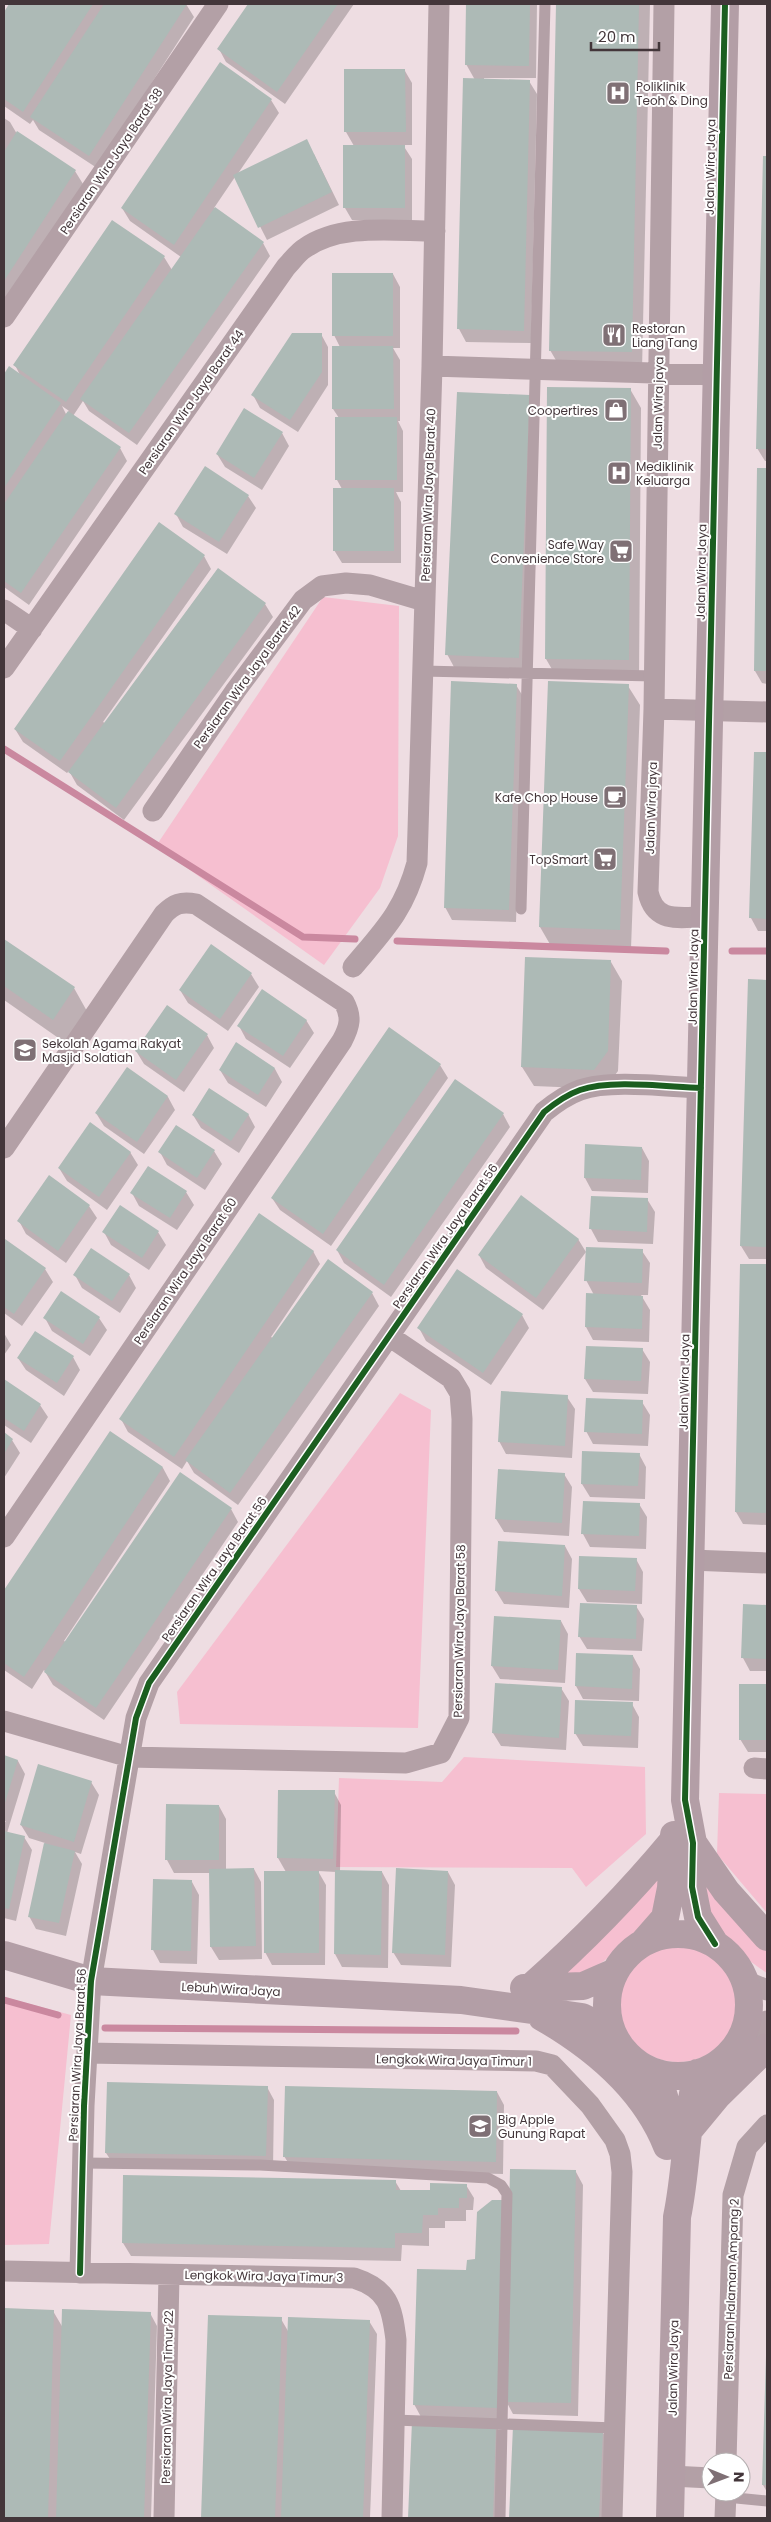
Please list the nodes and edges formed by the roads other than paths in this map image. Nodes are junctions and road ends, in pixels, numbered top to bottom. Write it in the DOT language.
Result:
graph roads {
  1 [pos="218,4"];
  2 [pos="439,4"];
  3 [pos="545,4"];
  4 [pos="664,4"];
  5 [pos="725,4"];
  6 [pos="435,231"];
  7 [pos="4,317"];
  8 [pos="432,366"];
  9 [pos="536,369"];
  10 [pos="658,373"];
  11 [pos="717,375"];
  12 [pos="424,601"];
  13 [pos="4,610"];
  14 [pos="32,629"];
  15 [pos="4,668"];
  16 [pos="422,671"];
  17 [pos="527,673"];
  18 [pos="654,676"];
  19 [pos="654,708"];
  20 [pos="710,710"];
  21 [pos="767,712"];
  22 [pos="153,811"];
  23 [pos="648,892"];
  24 [pos="521,909"];
  25 [pos="706,917"];
  26 [pos="353,967"];
  27 [pos="701,1088"];
  28 [pos="4,1148"];
  29 [pos="389,1336"];
  30 [pos="4,1537"];
  31 [pos="691,1560"];
  32 [pos="767,1563"];
  33 [pos="4,1721"];
  34 [pos="129,1757"];
  35 [pos="683,1842"];
  36 [pos="767,1937"];
  37 [pos="644,1942"];
  38 [pos="714,1944"];
  39 [pos="4,1955"];
  40 [pos="615,1972"];
  41 [pos="91,1981"];
  42 [pos="756,1986"];
  43 [pos="531,2000"];
  44 [pos="767,2021"];
  45 [pos="612,2032"];
  46 [pos="743,2034"];
  47 [pos="767,2046"];
  48 [pos="87,2053"];
  49 [pos="657,2073"];
  50 [pos="698,2073"];
  51 [pos="767,2125"];
  52 [pos="678,2138"];
  53 [pos="82,2162"];
  54 [pos="4,2271"];
  55 [pos="80,2274"];
  56 [pos="169,2275"];
  57 [pos="394,2420"];
  58 [pos="502,2424"];
  59 [pos="615,2428"];
  60 [pos="726,2452"];
  61 [pos="671,2476"];
  62 [pos="701,2478"];
  63 [pos="767,2501"];
  64 [pos="726,2503"];
  65 [pos="164,2518"];
  66 [pos="392,2518"];
  67 [pos="500,2518"];
  68 [pos="612,2518"];
  69 [pos="670,2518"];
  1 -- 7 [label="street, Persiaran Wira Jaya Barat 38"];
  2 -- 6 [label="street, Persiaran Wira Jaya Barat 40"];
  3 -- 9 [label="lane"];
  4 -- 10 [label="street, Jalan Wira jaya"];
  5 -- 11 [label="street, Jalan Wira Jaya"];
  6 -- 8 [label="street, Persiaran Wira Jaya Barat 40"];
  6 -- 14 [label="street, Persiaran Wira Jaya Barat 44"];
  8 -- 9 [label="street"];
  8 -- 12 [label="street, Persiaran Wira Jaya Barat 40"];
  9 -- 10 [label="street"];
  9 -- 17 [label="lane"];
  10 -- 11 [label="street"];
  10 -- 18 [label="street, Jalan Wira jaya"];
  11 -- 20 [label="street, Jalan Wira Jaya"];
  12 -- 16 [label="street, Persiaran Wira Jaya Barat 40"];
  12 -- 22 [label="street, Persiaran Wira Jaya Barat 42"];
  13 -- 14 [label="street"];
  14 -- 15 [label="street, Persiaran Wira Jaya Barat 44"];
  16 -- 17 [label="lane"];
  16 -- 26 [label="street, Persiaran Wira Jaya Barat 40"];
  17 -- 18 [label="lane"];
  17 -- 24 [label="lane"];
  18 -- 19 [label="street, Jalan Wira jaya"];
  19 -- 20 [label="street"];
  19 -- 23 [label="street, Jalan Wira jaya"];
  20 -- 21 [label="street"];
  20 -- 25 [label="street, Jalan Wira Jaya"];
  23 -- 25 [label="street, Jalan Wira Jaya"];
  25 -- 27 [label="street, Jalan Wira Jaya"];
  27 -- 29 [label="street, Persiaran Wira Jaya Barat 56"];
  27 -- 31 [label="street, Jalan Wira Jaya"];
  28 -- 30 [label="street, Persiaran Wira Jaya Barat 60"];
  29 -- 34 [label="street, Persiaran Wira Jaya Barat 56"];
  29 -- 34 [label="street, Persiaran Wira Jaya Barat 58"];
  31 -- 32 [label="street"];
  31 -- 35 [label="street, Jalan Wira Jaya"];
  33 -- 34 [label="street, Persiaran Wira Jaya Barat 58"];
  34 -- 41 [label="street, Persiaran Wira Jaya Barat 56"];
  35 -- 36 [label="street"];
  35 -- 37 [label="street, Jalan Wira Jaya"];
  35 -- 38 [label="street, Jalan Wira Jaya"];
  35 -- 43 [label="street"];
  37 -- 38 [label="street"];
  37 -- 40 [label="street"];
  38 -- 42 [label="street"];
  39 -- 41 [label="street, Lebuh Wira Jaya"];
  40 -- 43 [label="street, Lebuh Wira Jaya"];
  40 -- 45 [label="street"];
  41 -- 43 [label="street, Lebuh Wira Jaya"];
  41 -- 48 [label="street, Persiaran Wira Jaya Barat 56"];
  42 -- 46 [label="street"];
  43 -- 45 [label="street, Lebuh Wira Jaya"];
  43 -- 52 [label="street"];
  44 -- 46 [label="street"];
  45 -- 49 [label="street"];
  46 -- 50 [label="street"];
  47 -- 52 [label="street"];
  48 -- 53 [label="street, Persiaran Wira Jaya Barat 56"];
  48 -- 59 [label="street, Lengkok Wira Jaya Timur 1"];
  49 -- 50 [label="street"];
  49 -- 52 [label="street, Jalan Wira Jaya"];
  50 -- 52 [label="street, Jalan Wira Jaya"];
  51 -- 60 [label="street, Persiaran Halaman Ampang 2"];
  52 -- 61 [label="street, Jalan Wira Jaya"];
  53 -- 55 [label="street, Persiaran Wira Jaya Barat 56"];
  53 -- 58 [label="lane"];
  54 -- 55 [label="street, Lengkok Wira Jaya Timur 3"];
  55 -- 56 [label="street, Lengkok Wira Jaya Timur 3"];
  56 -- 57 [label="street, Lengkok Wira Jaya Timur 3"];
  56 -- 65 [label="street, Persiaran Wira Jaya Timur 22"];
  57 -- 58 [label="lane"];
  57 -- 66 [label="street, Lengkok Wira Jaya Timur 3"];
  58 -- 59 [label="lane"];
  58 -- 67 [label="lane"];
  59 -- 68 [label="street, Lengkok Wira Jaya Timur 1"];
  61 -- 62 [label="street"];
  61 -- 69 [label="street, Jalan Wira Jaya"];
  63 -- 64 [label="lane"];
}
